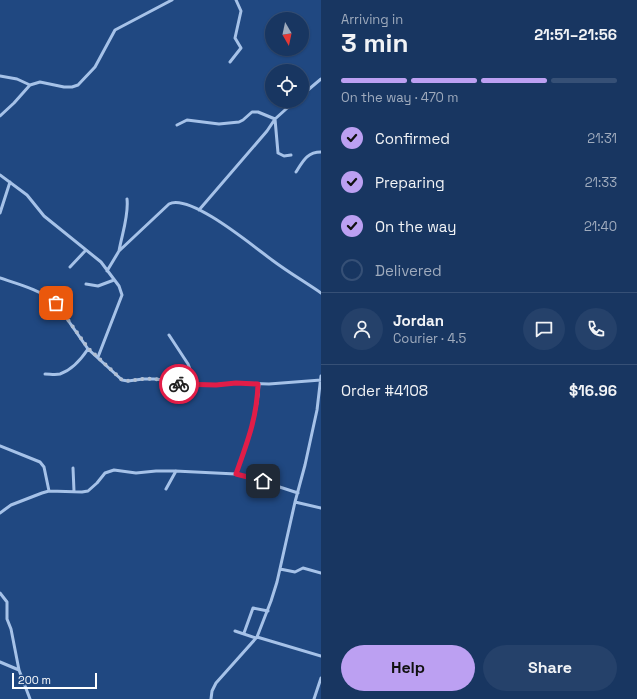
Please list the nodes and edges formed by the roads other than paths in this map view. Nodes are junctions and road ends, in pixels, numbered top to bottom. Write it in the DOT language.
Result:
graph roads {
  1 [pos="172,0"];
  2 [pos="236,0"];
  3 [pos="230,62"];
  4 [pos="0,76"];
  5 [pos="321,79"];
  6 [pos="30,85"];
  7 [pos="309,89"];
  8 [pos="287,108"];
  9 [pos="0,116"];
  10 [pos="275,119"];
  11 [pos="177,125"];
  12 [pos="321,152"];
  13 [pos="291,155"];
  14 [pos="296,172"];
  15 [pos="0,175"];
  16 [pos="10,182"];
  17 [pos="127,200"];
  18 [pos="199,210"];
  19 [pos="0,213"];
  20 [pos="86,250"];
  21 [pos="119,250"];
  22 [pos="70,267"];
  23 [pos="107,271"];
  24 [pos="0,278"];
  25 [pos="114,280"];
  26 [pos="86,284"];
  27 [pos="321,293"];
  28 [pos="169,335"];
  29 [pos="88,348"];
  30 [pos="98,357"];
  31 [pos="44,374"];
  32 [pos="321,379"];
  33 [pos="258,384"];
  34 [pos="196,385"];
  35 [pos="0,446"];
  36 [pos="73,468"];
  37 [pos="176,471"];
  38 [pos="236,474"];
  39 [pos="166,489"];
  40 [pos="49,491"];
  41 [pos="74,491"];
  42 [pos="298,492"];
  43 [pos="295,502"];
  44 [pos="321,508"];
  45 [pos="0,513"];
  46 [pos="280,569"];
  47 [pos="321,573"];
  48 [pos="0,593"];
  49 [pos="268,610"];
  50 [pos="235,631"];
  51 [pos="244,633"];
  52 [pos="256,637"];
  53 [pos="321,656"];
  54 [pos="0,662"];
  55 [pos="19,670"];
  56 [pos="321,678"];
  57 [pos="30,699"];
  58 [pos="211,699"];
  59 [pos="314,699"];
  1 -- 6 [label="street"];
  2 -- 3 [label="street"];
  4 -- 6 [label="street"];
  5 -- 7 [label="street"];
  6 -- 9 [label="street"];
  8 -- 10 [label="street"];
  10 -- 11 [label="street"];
  10 -- 13 [label="street"];
  10 -- 18 [label="street"];
  12 -- 14 [label="street"];
  15 -- 16 [label="street"];
  16 -- 19 [label="street"];
  16 -- 20 [label="street"];
  17 -- 21 [label="street"];
  18 -- 21 [label="street"];
  18 -- 27 [label="street"];
  20 -- 22 [label="street"];
  20 -- 23 [label="street"];
  21 -- 23 [label="street"];
  23 -- 25 [label="street"];
  24 -- 29 [label="street"];
  25 -- 26 [label="street"];
  25 -- 30 [label="street"];
  28 -- 34 [label="street"];
  29 -- 30 [label="street"];
  29 -- 31 [label="street"];
  30 -- 34 [label="street"];
  32 -- 33 [label="street"];
  32 -- 42 [label="street"];
  33 -- 34 [label="street"];
  33 -- 38 [label="street"];
  35 -- 40 [label="street"];
  36 -- 41 [label="street"];
  37 -- 38 [label="street"];
  37 -- 39 [label="street"];
  37 -- 41 [label="street"];
  38 -- 42 [label="street"];
  40 -- 41 [label="street"];
  40 -- 45 [label="street"];
  42 -- 43 [label="street"];
  43 -- 44 [label="street"];
  43 -- 46 [label="street"];
  46 -- 47 [label="street"];
  46 -- 49 [label="street"];
  48 -- 55 [label="street"];
  49 -- 51 [label="street"];
  49 -- 52 [label="street"];
  50 -- 51 [label="street"];
  51 -- 52 [label="street"];
  52 -- 53 [label="street"];
  52 -- 58 [label="street"];
  54 -- 55 [label="street"];
  55 -- 57 [label="street"];
  56 -- 59 [label="street"];
}
